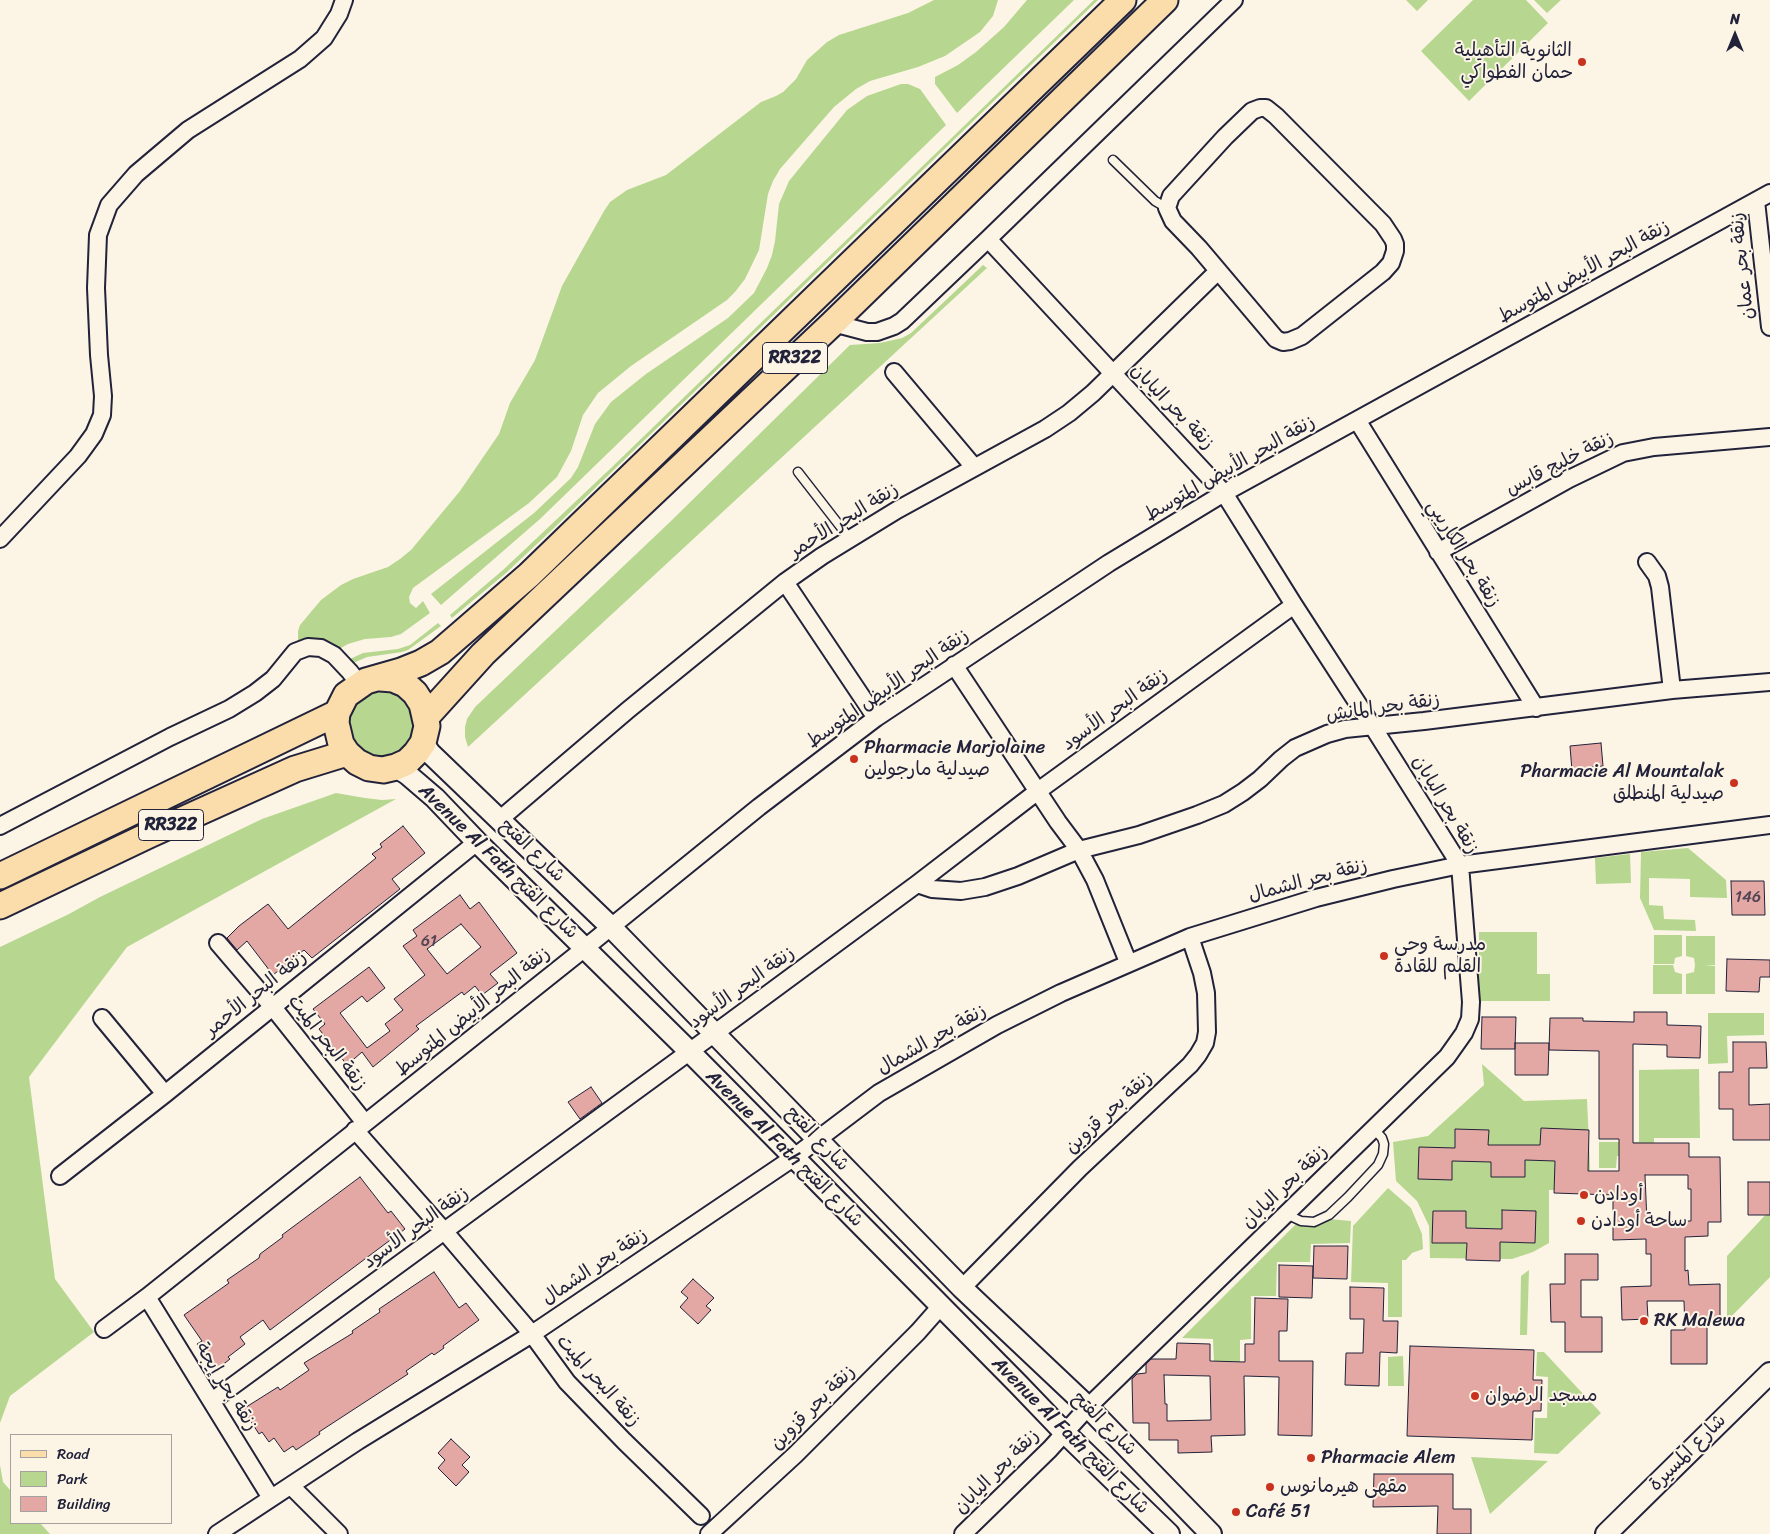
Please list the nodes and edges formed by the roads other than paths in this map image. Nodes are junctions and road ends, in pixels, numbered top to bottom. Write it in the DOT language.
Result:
graph roads {
  1 [pos="344,0"];
  2 [pos="1123,0"];
  3 [pos="1165,0"];
  4 [pos="1234,0"];
  5 [pos="1113,160"];
  6 [pos="1763,197"];
  7 [pos="1167,208"];
  8 [pos="988,239"];
  9 [pos="1218,271"];
  10 [pos="833,323"];
  11 [pos="1770,327"];
  12 [pos="894,372"];
  13 [pos="1112,373"];
  14 [pos="1357,420"];
  15 [pos="1770,437"];
  16 [pos="974,467"];
  17 [pos="798,472"];
  18 [pos="1224,493"];
  19 [pos="0,539"];
  20 [pos="850,539"];
  21 [pos="1438,552"];
  22 [pos="1647,562"];
  23 [pos="785,582"];
  24 [pos="1294,606"];
  25 [pos="954,665"];
  26 [pos="370,682"];
  27 [pos="1770,682"];
  28 [pos="1672,690"];
  29 [pos="1536,708"];
  30 [pos="337,713"];
  31 [pos="426,716"];
  32 [pos="876,718"];
  33 [pos="1373,727"];
  34 [pos="423,743"];
  35 [pos="346,753"];
  36 [pos="396,767"];
  37 [pos="1038,791"];
  38 [pos="499,820"];
  39 [pos="1770,825"];
  40 [pos="0,826"];
  41 [pos="477,842"];
  42 [pos="1079,850"];
  43 [pos="1460,865"];
  44 [pos="0,876"];
  45 [pos="917,884"];
  46 [pos="0,906"];
  47 [pos="610,926"];
  48 [pos="1190,937"];
  49 [pos="218,943"];
  50 [pos="585,948"];
  51 [pos="1128,962"];
  52 [pos="272,1006"];
  53 [pos="102,1018"];
  54 [pos="715,1033"];
  55 [pos="689,1051"];
  56 [pos="165,1094"];
  57 [pos="360,1127"];
  58 [pos="1374,1129"];
  59 [pos="817,1140"];
  60 [pos="793,1158"];
  61 [pos="60,1176"];
  62 [pos="1286,1214"];
  63 [pos="446,1232"];
  64 [pos="962,1288"];
  65 [pos="147,1297"];
  66 [pos="940,1307"];
  67 [pos="104,1329"];
  68 [pos="532,1334"];
  69 [pos="1770,1373"];
  70 [pos="212,1401"];
  71 [pos="1088,1407"];
  72 [pos="1065,1433"];
  73 [pos="291,1486"];
  74 [pos="271,1498"];
  75 [pos="701,1516"];
  76 [pos="724,1520"];
  77 [pos="217,1534"];
  78 [pos="339,1534"];
  79 [pos="701,1534"];
  80 [pos="710,1534"];
  81 [pos="963,1534"];
  82 [pos="1169,1534"];
  83 [pos="1211,1534"];
  84 [pos="1606,1534"];
  1 -- 19 [label="street"];
  2 -- 26 [label="main road, RR322"];
  3 -- 10 [label="main road, RR322"];
  4 -- 8 [label="street"];
  5 -- 7 [label="lane"];
  6 -- 11 [label="street, زنقة بحر عمان"];
  6 -- 14 [label="street, زنقة البحر الأبيض المتوسط"];
  7 -- 9 [label="street"];
  7 -- 9 [label="street"];
  8 -- 10 [label="street"];
  8 -- 13 [label="street, زنقة بحر اليابان"];
  9 -- 13 [label="street, زنقة البحر الأحمر"];
  10 -- 31 [label="main road, RR322"];
  12 -- 16 [label="street"];
  13 -- 16 [label="street, زنقة البحر الأحمر"];
  13 -- 18 [label="street, زنقة بحر اليابان"];
  14 -- 18 [label="street, زنقة البحر الأبيض المتوسط"];
  14 -- 21 [label="street, زنقة بحر الكاريبي"];
  15 -- 21 [label="street, زنقة خليج قابس"];
  16 -- 20 [label="street, زنقة البحر الأحمر"];
  17 -- 20 [label="lane"];
  18 -- 24 [label="street, زنقة بحر اليابان"];
  18 -- 25 [label="street, زنقة البحر الأبيض المتوسط"];
  20 -- 23 [label="street, زنقة البحر الأحمر"];
  21 -- 29 [label="street, زنقة بحر الكاريبي"];
  22 -- 28 [label="street"];
  23 -- 32 [label="street"];
  23 -- 38 [label="street, زنقة البحر الأحمر"];
  24 -- 33 [label="street, زنقة بحر اليابان"];
  24 -- 37 [label="street, زنقة البحر الأسود"];
  25 -- 32 [label="street, زنقة البحر الأبيض المتوسط"];
  25 -- 37 [label="street"];
  26 -- 30 [label="main road, RR322"];
  26 -- 31 [label="main road"];
  26 -- 40 [label="street"];
  27 -- 28 [label="street, زنقة بحر المانش"];
  28 -- 29 [label="street, زنقة بحر المانش"];
  29 -- 33 [label="street, زنقة بحر المانش"];
  30 -- 35 [label="main road"];
  30 -- 44 [label="main road, RR322"];
  31 -- 34 [label="main road"];
  32 -- 47 [label="street, زنقة البحر الأبيض المتوسط"];
  33 -- 42 [label="street, زنقة بحر المانش"];
  33 -- 43 [label="street, زنقة بحر اليابان"];
  34 -- 36 [label="main road"];
  34 -- 38 [label="street, شارع الفتح"];
  35 -- 36 [label="main road"];
  35 -- 46 [label="main road, RR322"];
  36 -- 41 [label="street, Avenue Al Fath شارع الفتح"];
  37 -- 42 [label="street"];
  37 -- 45 [label="street, زنقة البحر الأسود"];
  38 -- 47 [label="street, شارع الفتح"];
  39 -- 43 [label="street, زنقة بحر الشمال"];
  41 -- 50 [label="street, Avenue Al Fath شارع الفتح"];
  41 -- 52 [label="street, زنقة البحر الأحمر"];
  42 -- 45 [label="street, زنقة بحر المانش"];
  42 -- 51 [label="street"];
  43 -- 48 [label="street, زنقة بحر الشمال"];
  43 -- 58 [label="street, زنقة بحر اليابان"];
  45 -- 54 [label="street, زنقة البحر الأسود"];
  47 -- 50 [label="street, زنقة البحر الأبيض المتوسط"];
  47 -- 54 [label="street, شارع الفتح"];
  48 -- 51 [label="street, زنقة بحر الشمال"];
  48 -- 64 [label="street, زنقة بحر قزوين"];
  49 -- 52 [label="street, زنقة البحر الميت"];
  50 -- 55 [label="street, Avenue Al Fath شارع الفتح"];
  50 -- 57 [label="street, زنقة البحر الأبيض المتوسط"];
  51 -- 59 [label="street, زنقة بحر الشمال"];
  52 -- 56 [label="street, زنقة البحر الأحمر"];
  52 -- 57 [label="street, زنقة البحر الميت"];
  53 -- 56 [label="street"];
  54 -- 55 [label="street, زنقة البحر الأسود"];
  54 -- 59 [label="street, شارع الفتح"];
  55 -- 60 [label="street, Avenue Al Fath شارع الفتح"];
  55 -- 63 [label="street, زنقة البحر الأسود"];
  56 -- 61 [label="street, زنقة البحر الأحمر"];
  57 -- 63 [label="street, زنقة البحر الميت"];
  57 -- 65 [label="street, زنقة البحر الأبيض المتوسط"];
  58 -- 62 [label="street, زنقة بحر اليابان"];
  58 -- 62 [label="lane"];
  59 -- 60 [label="street, زنقة بحر الشمال"];
  59 -- 64 [label="street, شارع الفتح"];
  60 -- 66 [label="street, Avenue Al Fath شارع الفتح"];
  60 -- 68 [label="street, زنقة بحر الشمال"];
  62 -- 71 [label="street, زنقة بحر اليابان"];
  63 -- 68 [label="street, زنقة البحر الميت"];
  63 -- 70 [label="street, زنقة البحر الأسود"];
  64 -- 71 [label="street, شارع الفتح"];
  65 -- 67 [label="street, زنقة البحر الأبيض المتوسط"];
  65 -- 70 [label="street, زنقة بحر إيجة"];
  66 -- 72 [label="street, Avenue Al Fath شارع الفتح"];
  66 -- 76 [label="street, زنقة بحر قزوين"];
  68 -- 73 [label="street, زنقة بحر الشمال"];
  68 -- 75 [label="street, زنقة البحر الميت"];
  69 -- 84 [label="street, شارع المسيرة"];
  70 -- 74 [label="street, زنقة بحر إيجة"];
  71 -- 72 [label="street, زنقة بحر اليابان"];
  71 -- 83 [label="street, شارع الفتح"];
  72 -- 81 [label="street, زنقة بحر اليابان"];
  72 -- 82 [label="street, Avenue Al Fath شارع الفتح"];
  73 -- 74 [label="street, زنقة بحر الشمال"];
  73 -- 78 [label="street"];
  74 -- 77 [label="street, زنقة بحر الشمال"];
  75 -- 76 [label="street"];
  75 -- 79 [label="street"];
  76 -- 80 [label="street, زنقة بحر قزوين"];
}
